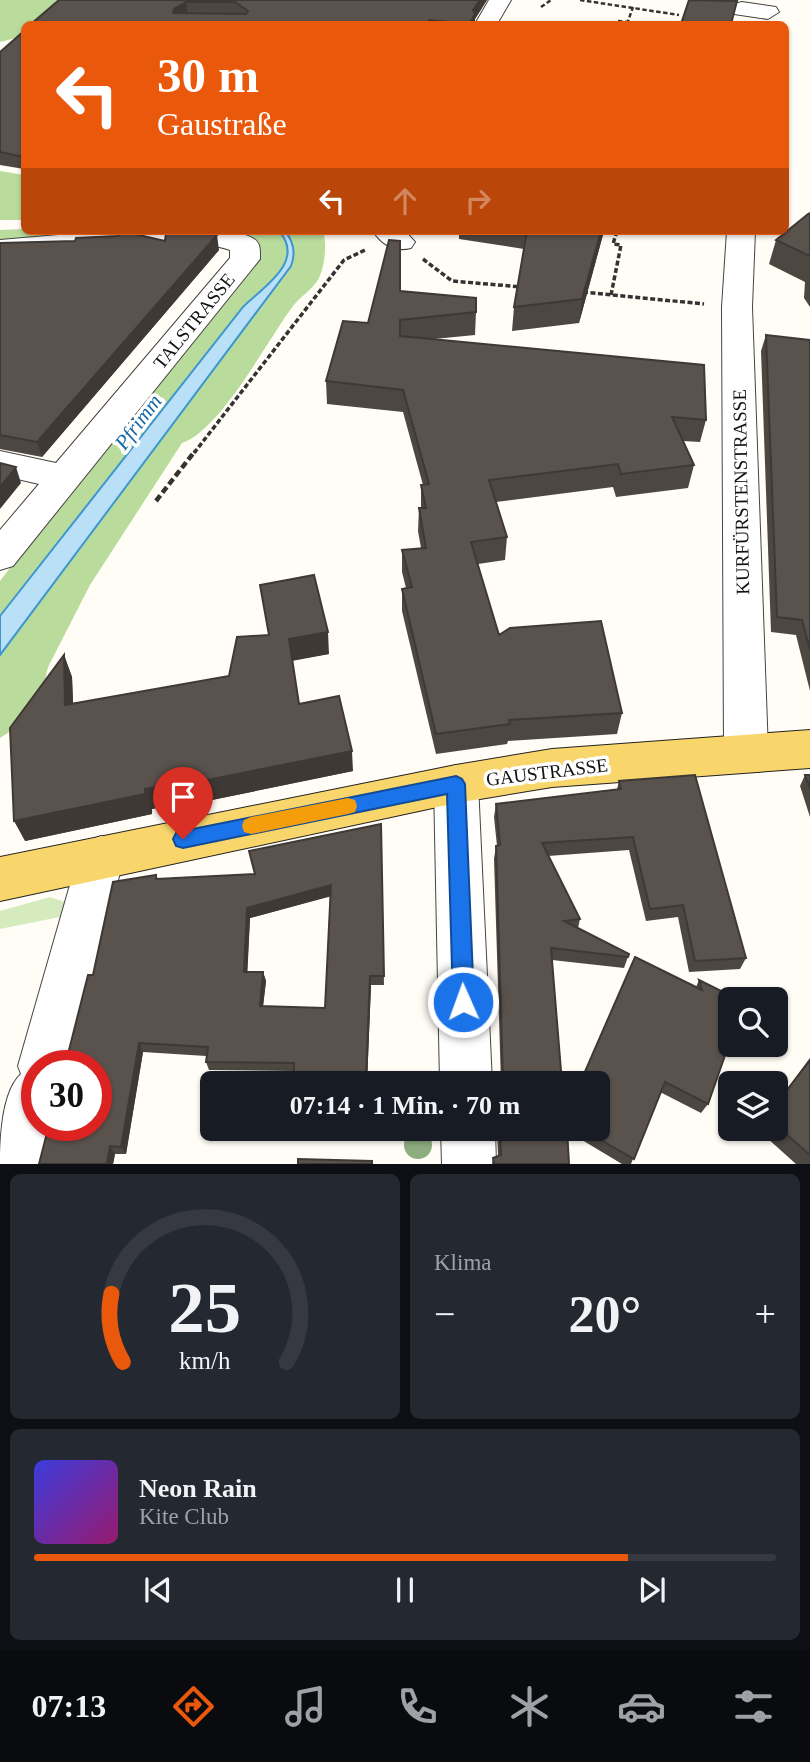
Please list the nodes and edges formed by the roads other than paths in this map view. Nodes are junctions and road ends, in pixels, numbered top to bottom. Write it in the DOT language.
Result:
graph roads {
  1 [pos="500,0"];
  2 [pos="742,9"];
  3 [pos="768,12"];
  4 [pos="488,21"];
  5 [pos="740,235"];
  6 [pos="0,249"];
  7 [pos="0,463"];
  8 [pos="65,478"];
  9 [pos="0,556"];
  10 [pos="810,749"];
  11 [pos="746,752"];
  12 [pos="456,784"];
  13 [pos="101,857"];
  14 [pos="0,879"];
  15 [pos="48,1050"];
  16 [pos="466,1071"];
  17 [pos="24,1141"];
  18 [pos="468,1141"];
  19 [pos="18,1164"];
  20 [pos="469,1164"];
  1 -- 4 [label="street"];
  2 -- 3 [label="street"];
  5 -- 11 [label="street, KURFÜRSTENSTRASSE"];
  6 -- 8 [label="street, TALSTRASSE"];
  7 -- 8 [label="street"];
  8 -- 9 [label="street, TALSTRASSE"];
  10 -- 11 [label="main road, GAUSTRASSE"];
  11 -- 12 [label="main road, GAUSTRASSE"];
  12 -- 13 [label="main road, GAUSTRASSE"];
  12 -- 16 [label="street"];
  13 -- 14 [label="main road, GAUSTRASSE"];
  13 -- 15 [label="street"];
  17 -- 19 [label="street"];
  18 -- 20 [label="street"];
}
